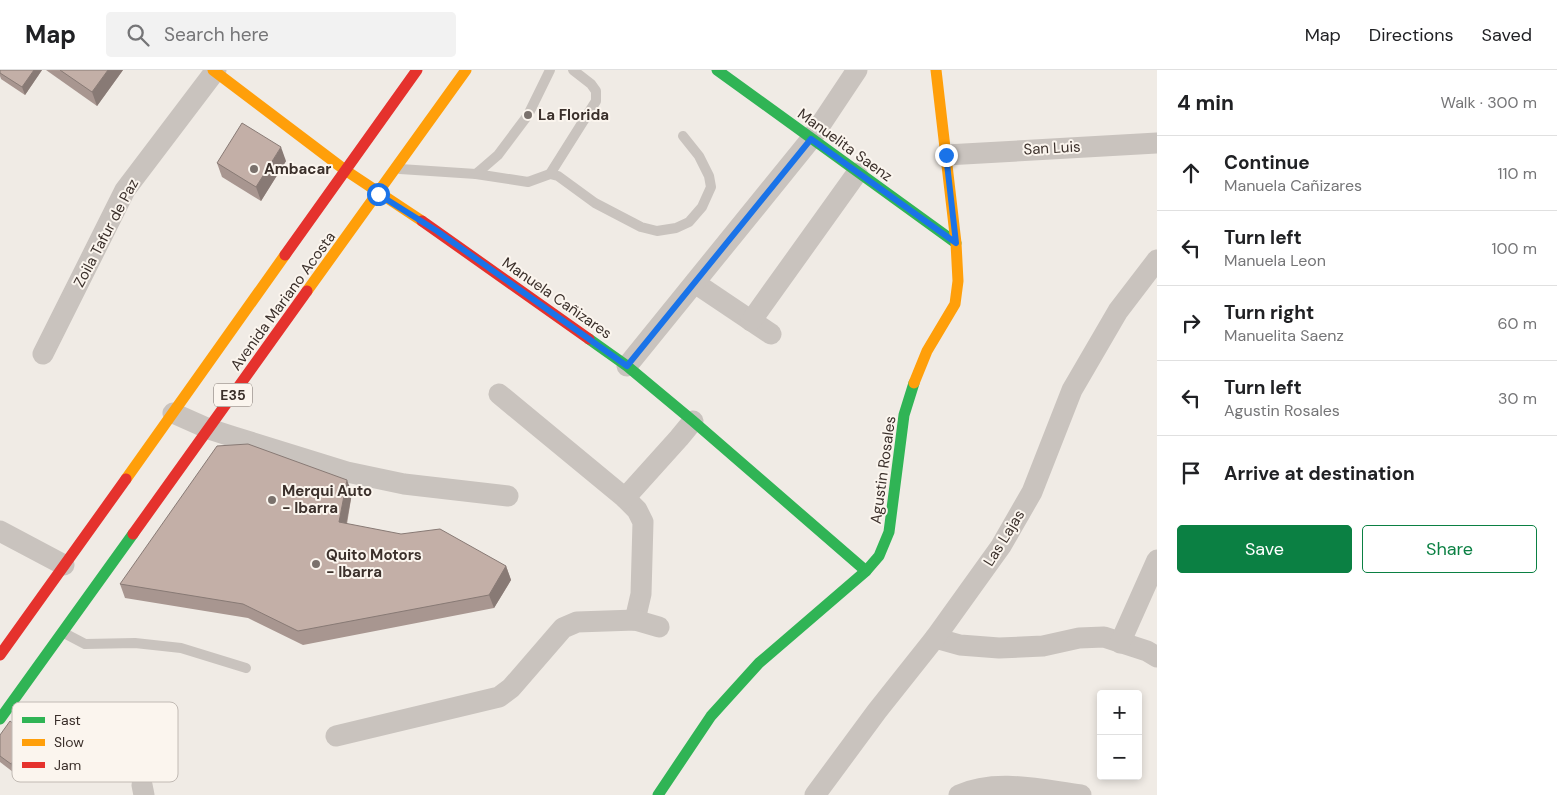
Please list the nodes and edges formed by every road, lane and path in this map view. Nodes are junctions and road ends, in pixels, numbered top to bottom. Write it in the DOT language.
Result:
graph roads {
  1 [pos="417,70"];
  2 [pos="466,70"];
  3 [pos="550,70"];
  4 [pos="574,70"];
  5 [pos="717,70"];
  6 [pos="857,70"];
  7 [pos="936,70"];
  8 [pos="215,71"];
  9 [pos="683,136"];
  10 [pos="811,139"];
  11 [pos="1157,143"];
  12 [pos="946,155"];
  13 [pos="396,169"];
  14 [pos="346,170"];
  15 [pos="858,173"];
  16 [pos="476,174"];
  17 [pos="550,174"];
  18 [pos="378,194"];
  19 [pos="956,243"];
  20 [pos="1157,260"];
  21 [pos="695,283"];
  22 [pos="751,321"];
  23 [pos="771,334"];
  24 [pos="43,354"];
  25 [pos="627,366"];
  26 [pos="499,394"];
  27 [pos="173,413"];
  28 [pos="693,420"];
  29 [pos="209,429"];
  30 [pos="508,496"];
  31 [pos="625,498"];
  32 [pos="0,531"];
  33 [pos="1157,560"];
  34 [pos="64,565"];
  35 [pos="866,571"];
  36 [pos="635,620"];
  37 [pos="659,627"];
  38 [pos="63,632"];
  39 [pos="935,638"];
  40 [pos="1120,643"];
  41 [pos="0,655"];
  42 [pos="1157,657"];
  43 [pos="246,668"];
  44 [pos="12,702"];
  45 [pos="12,702"];
  46 [pos="0,719"];
  47 [pos="336,736"];
  48 [pos="658,795"];
  49 [pos="815,795"];
  50 [pos="959,795"];
  51 [pos="1081,795"];
  1 -- 14 [label="main road, Avenida Mariano Acosta / E35"];
  2 -- 13 [label="main road, Avenida Mariano Acosta / E35"];
  3 -- 16 [label="lane"];
  4 -- 17 [label="lane"];
  5 -- 10 [label="main road, Manuelita Saenz"];
  6 -- 10 [label="street"];
  7 -- 12 [label="main road, Agustin Rosales"];
  8 -- 14 [label="main road, Manuela Cañizares"];
  8 -- 24 [label="street, Zoila Tafur de Paz"];
  9 -- 17 [label="lane"];
  10 -- 15 [label="main road, Manuelita Saenz"];
  10 -- 21 [label="street"];
  11 -- 12 [label="street, San Luis"];
  12 -- 19 [label="main road, Agustin Rosales"];
  13 -- 16 [label="lane"];
  13 -- 18 [label="main road, Avenida Mariano Acosta / E35"];
  14 -- 18 [label="main road, Manuela Cañizares"];
  14 -- 27 [label="main road, Avenida Mariano Acosta / E35"];
  15 -- 19 [label="main road, Manuelita Saenz"];
  15 -- 22 [label="street"];
  16 -- 17 [label="lane"];
  18 -- 25 [label="main road, Manuela Cañizares"];
  18 -- 29 [label="main road, Avenida Mariano Acosta / E35"];
  19 -- 35 [label="main road, Agustin Rosales"];
  20 -- 39 [label="street, Las Lajas"];
  21 -- 22 [label="street"];
  21 -- 25 [label="street"];
  22 -- 23 [label="street"];
  25 -- 28 [label="main road, Manuela Cañizares"];
  26 -- 31 [label="street"];
  27 -- 29 [label="street"];
  27 -- 34 [label="main road, Avenida Mariano Acosta / E35"];
  28 -- 31 [label="street"];
  28 -- 35 [label="main road, Manuela Cañizares"];
  29 -- 30 [label="street"];
  29 -- 38 [label="main road, Avenida Mariano Acosta / E35"];
  31 -- 36 [label="street"];
  32 -- 34 [label="street"];
  33 -- 40 [label="street"];
  34 -- 41 [label="main road, Avenida Mariano Acosta / E35"];
  35 -- 48 [label="main road, Agustin Rosales"];
  36 -- 37 [label="street"];
  36 -- 47 [label="street"];
  38 -- 43 [label="lane"];
  38 -- 45 [label="main road, Avenida Mariano Acosta / E35"];
  39 -- 40 [label="street"];
  39 -- 49 [label="street, Las Lajas"];
  40 -- 42 [label="street"];
  44 -- 46 [label="main road, Avenida Mariano Acosta / E35"];
  50 -- 51 [label="street"];
}
